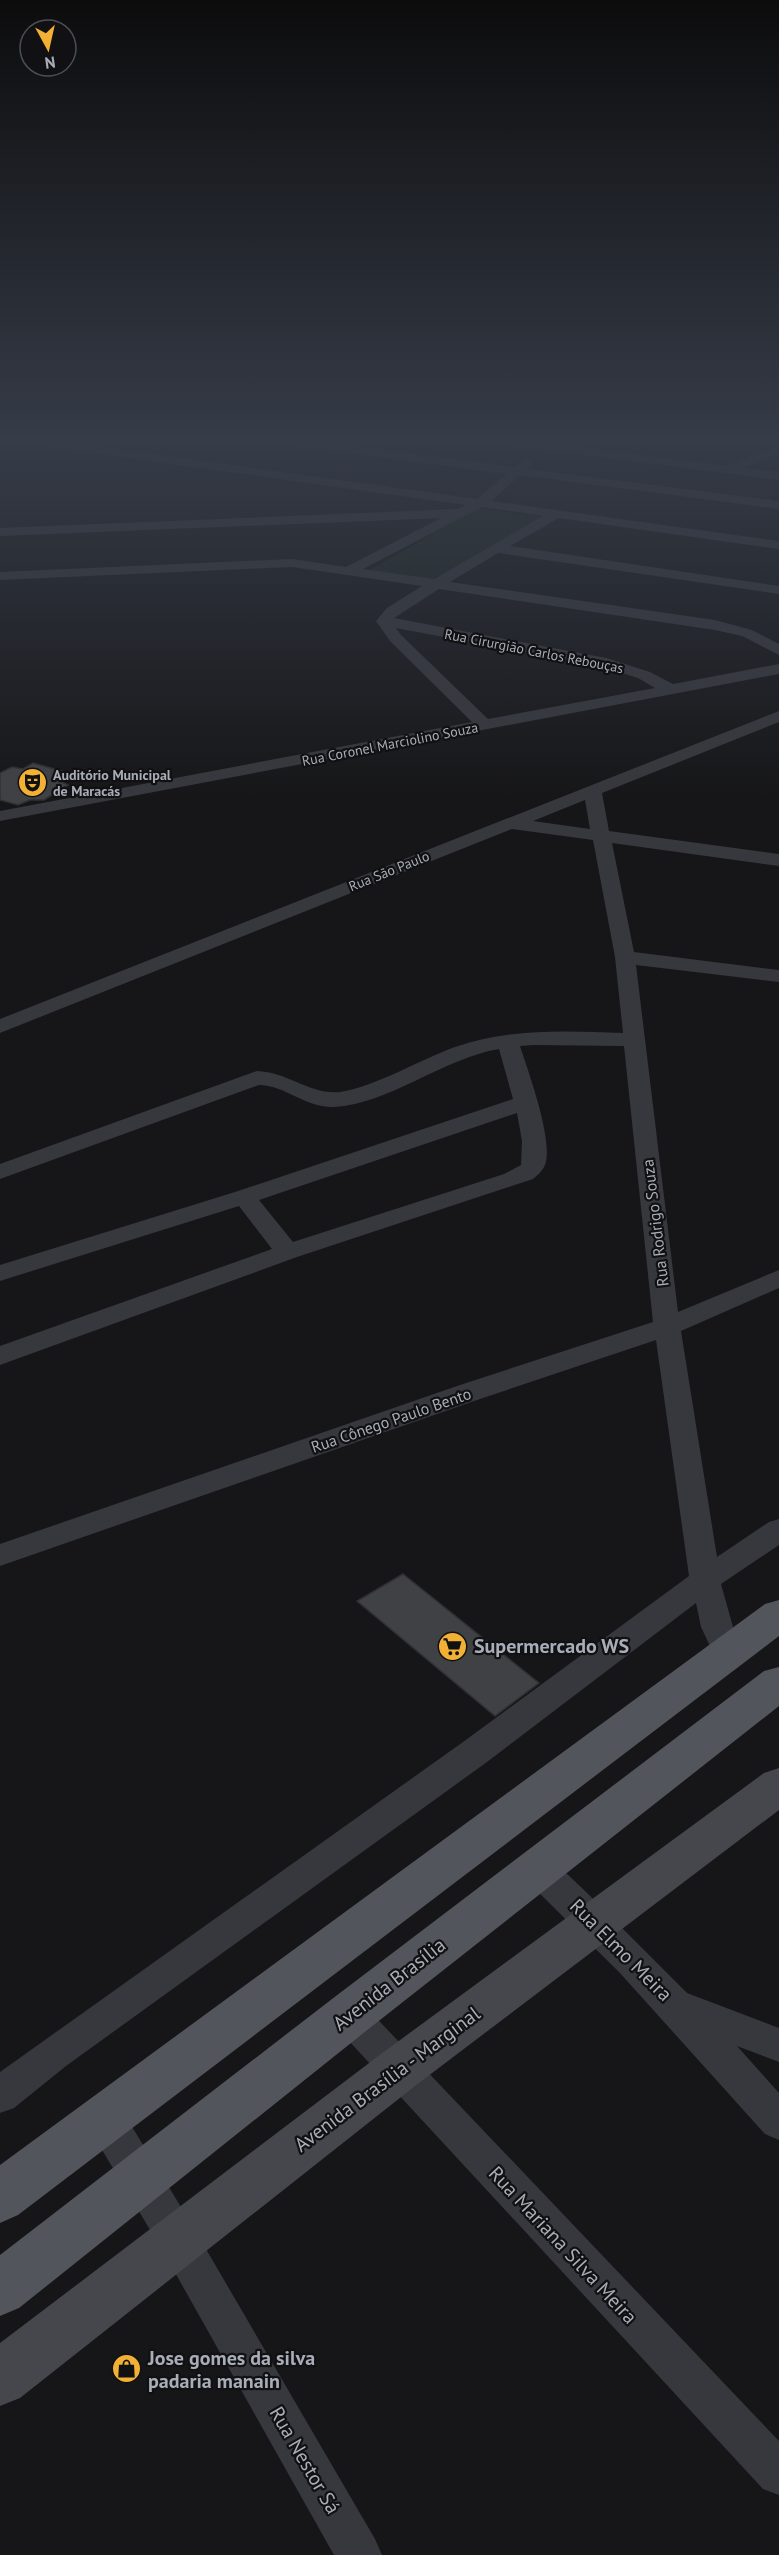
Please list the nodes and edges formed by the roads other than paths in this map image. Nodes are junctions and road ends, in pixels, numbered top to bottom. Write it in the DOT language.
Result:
graph roads {
  1 [pos="368,561"];
  2 [pos="475,561"];
  3 [pos="585,561"];
  4 [pos="348,572"];
  5 [pos="0,576"];
  6 [pos="436,585"];
  7 [pos="779,590"];
  8 [pos="384,621"];
  9 [pos="779,650"];
  10 [pos="779,669"];
  11 [pos="671,690"];
  12 [pos="779,716"];
  13 [pos="486,726"];
  14 [pos="592,790"];
  15 [pos="0,816"];
  16 [pos="508,823"];
  17 [pos="600,837"];
  18 [pos="779,860"];
  19 [pos="625,957"];
  20 [pos="779,976"];
  21 [pos="0,1027"];
  22 [pos="634,1040"];
  23 [pos="508,1041"];
  24 [pos="526,1102"];
  25 [pos="0,1172"];
  26 [pos="244,1197"];
  27 [pos="288,1252"];
  28 [pos="0,1273"];
  29 [pos="779,1278"];
  30 [pos="667,1327"];
  31 [pos="0,1356"];
  32 [pos="779,1530"];
  33 [pos="0,1555"];
  34 [pos="705,1580"];
  35 [pos="779,1615"];
  36 [pos="729,1652"];
  37 [pos="779,1683"];
  38 [pos="779,1786"];
  39 [pos="538,1869"];
  40 [pos="596,1922"];
  41 [pos="678,2007"];
  42 [pos="349,2015"];
  43 [pos="779,2044"];
  44 [pos="398,2070"];
  45 [pos="0,2095"];
  46 [pos="104,2117"];
  47 [pos="779,2121"];
  48 [pos="141,2179"];
  49 [pos="0,2197"];
  50 [pos="178,2239"];
  51 [pos="0,2289"];
  52 [pos="0,2378"];
  53 [pos="779,2473"];
  54 [pos="359,2555"];
  1 -- 4 [label="street"];
  2 -- 6 [label="street"];
  3 -- 7 [label="street"];
  4 -- 5 [label="street"];
  4 -- 6 [label="street"];
  6 -- 8 [label="street"];
  6 -- 9 [label="street"];
  8 -- 11 [label="street, Rua Cirurgião Carlos Rebouças"];
  8 -- 13 [label="street"];
  10 -- 11 [label="street, Rua Coronel Marciolino Souza"];
  11 -- 13 [label="street, Rua Coronel Marciolino Souza"];
  12 -- 14 [label="street, Rua São Paulo"];
  13 -- 15 [label="street, Rua Coronel Marciolino Souza"];
  14 -- 16 [label="street, Rua São Paulo"];
  14 -- 17 [label="street, Rua Rodrigo Souza"];
  16 -- 17 [label="street"];
  16 -- 21 [label="street, Rua São Paulo"];
  17 -- 18 [label="street"];
  17 -- 19 [label="street, Rua Rodrigo Souza"];
  19 -- 20 [label="street"];
  19 -- 22 [label="street, Rua Rodrigo Souza"];
  22 -- 23 [label="street"];
  22 -- 30 [label="street, Rua Rodrigo Souza"];
  23 -- 24 [label="street"];
  23 -- 25 [label="street"];
  24 -- 26 [label="street"];
  24 -- 27 [label="street"];
  26 -- 27 [label="street"];
  26 -- 28 [label="street"];
  27 -- 31 [label="street"];
  29 -- 30 [label="street, Rua Cônego Paulo Bento"];
  30 -- 33 [label="street, Rua Cônego Paulo Bento"];
  30 -- 34 [label="street, Rua Rodrigo Souza"];
  32 -- 34 [label="street"];
  34 -- 36 [label="street, Rua Rodrigo Souza"];
  34 -- 45 [label="street"];
  35 -- 36 [label="main road"];
  36 -- 46 [label="main road"];
  37 -- 39 [label="main road, Avenida Brasília"];
  38 -- 40 [label="street, Avenida Brasília - Marginal"];
  39 -- 40 [label="street, Rua Elmo Meira"];
  39 -- 42 [label="main road, Avenida Brasília"];
  40 -- 41 [label="street, Rua Elmo Meira"];
  40 -- 44 [label="street, Avenida Brasília - Marginal"];
  41 -- 43 [label="street, Rua Elmo Meira"];
  41 -- 47 [label="street"];
  42 -- 44 [label="street, Rua Mariana Silva Meira"];
  42 -- 48 [label="main road, Avenida Brasília"];
  44 -- 50 [label="street, Avenida Brasília - Marginal"];
  44 -- 53 [label="street, Rua Mariana Silva Meira"];
  46 -- 48 [label="street, Rua Nestor Sá"];
  46 -- 49 [label="main road"];
  48 -- 50 [label="street, Rua Nestor Sá"];
  48 -- 51 [label="main road, Avenida Brasília"];
  50 -- 52 [label="street, Avenida Brasília - Marginal"];
  50 -- 54 [label="street, Rua Nestor Sá"];
}
